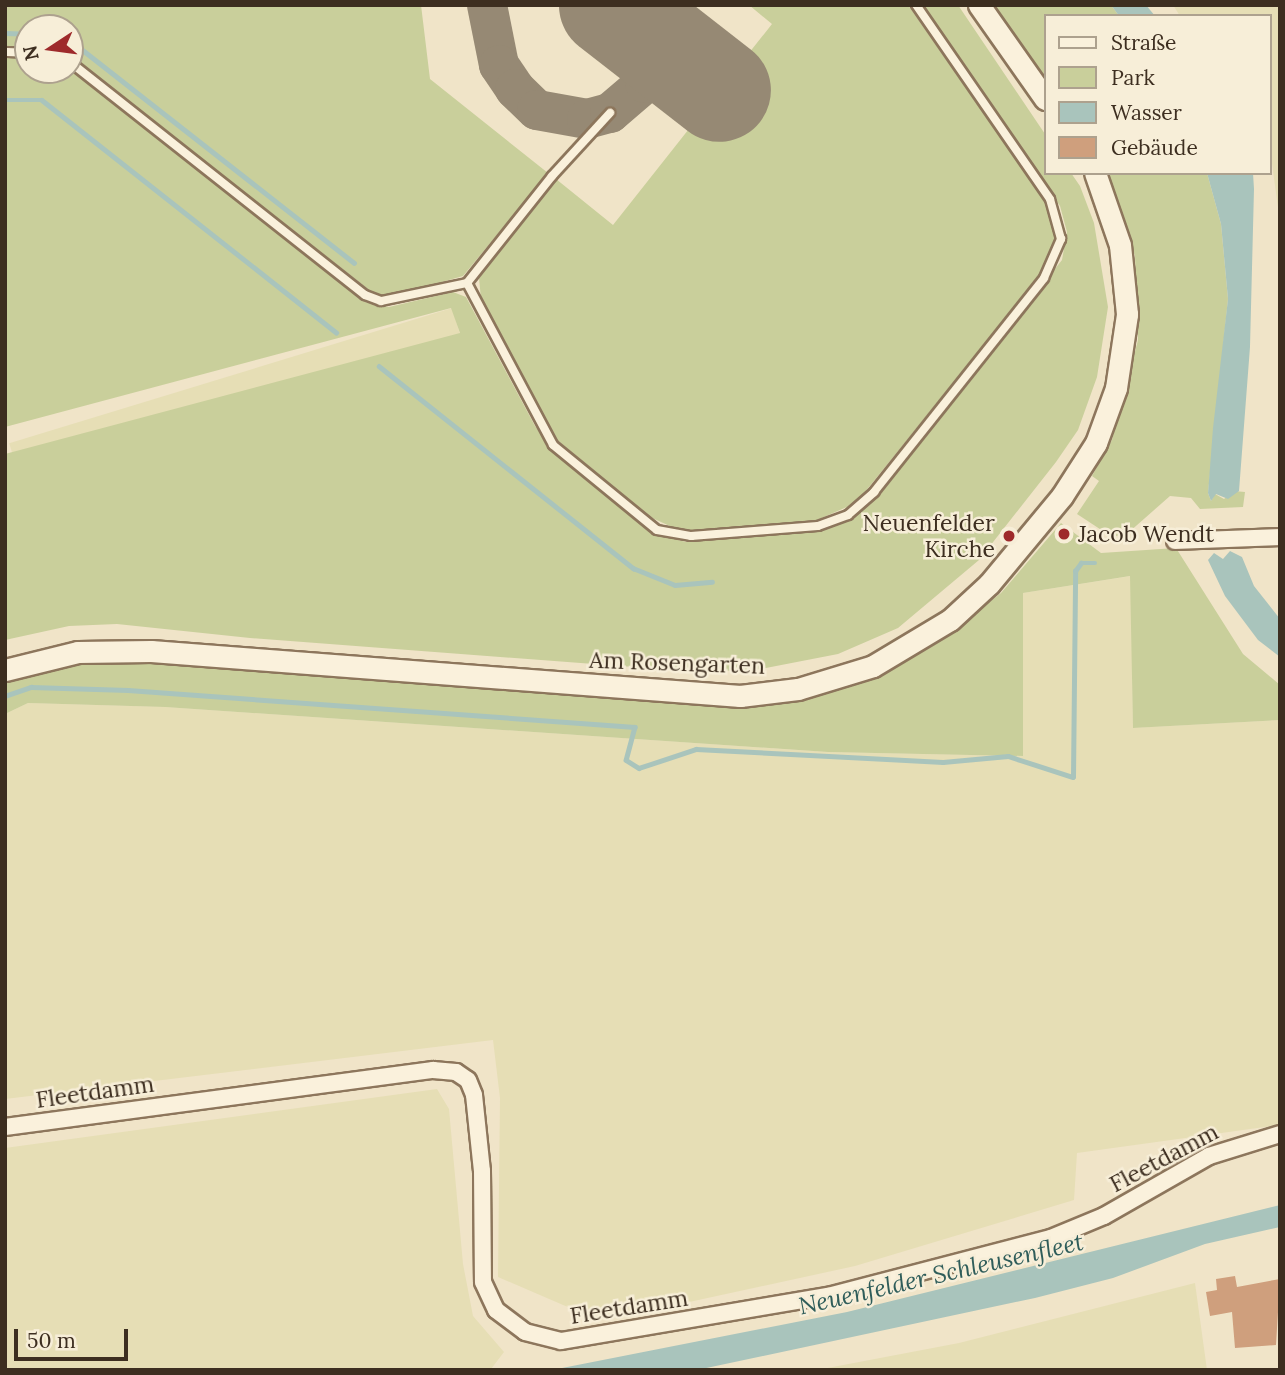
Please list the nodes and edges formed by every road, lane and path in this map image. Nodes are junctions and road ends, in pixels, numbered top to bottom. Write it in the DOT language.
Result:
graph roads {
  1 [pos="916,5"];
  2 [pos="979,5"];
  3 [pos="84,73"];
  4 [pos="1044,98"];
  5 [pos="610,113"];
  6 [pos="1096,175"];
  7 [pos="467,283"];
  8 [pos="1280,537"];
  9 [pos="1175,541"];
  10 [pos="5,670"];
  11 [pos="5,1128"];
  12 [pos="1280,1134"];
  1 -- 7 [label="lane"];
  2 -- 4 [label="main road"];
  3 -- 7 [label="lane"];
  5 -- 7 [label="lane"];
  6 -- 10 [label="main road, Am Rosengarten"];
  8 -- 9 [label="street"];
  11 -- 12 [label="street, Fleetdamm"];
}
